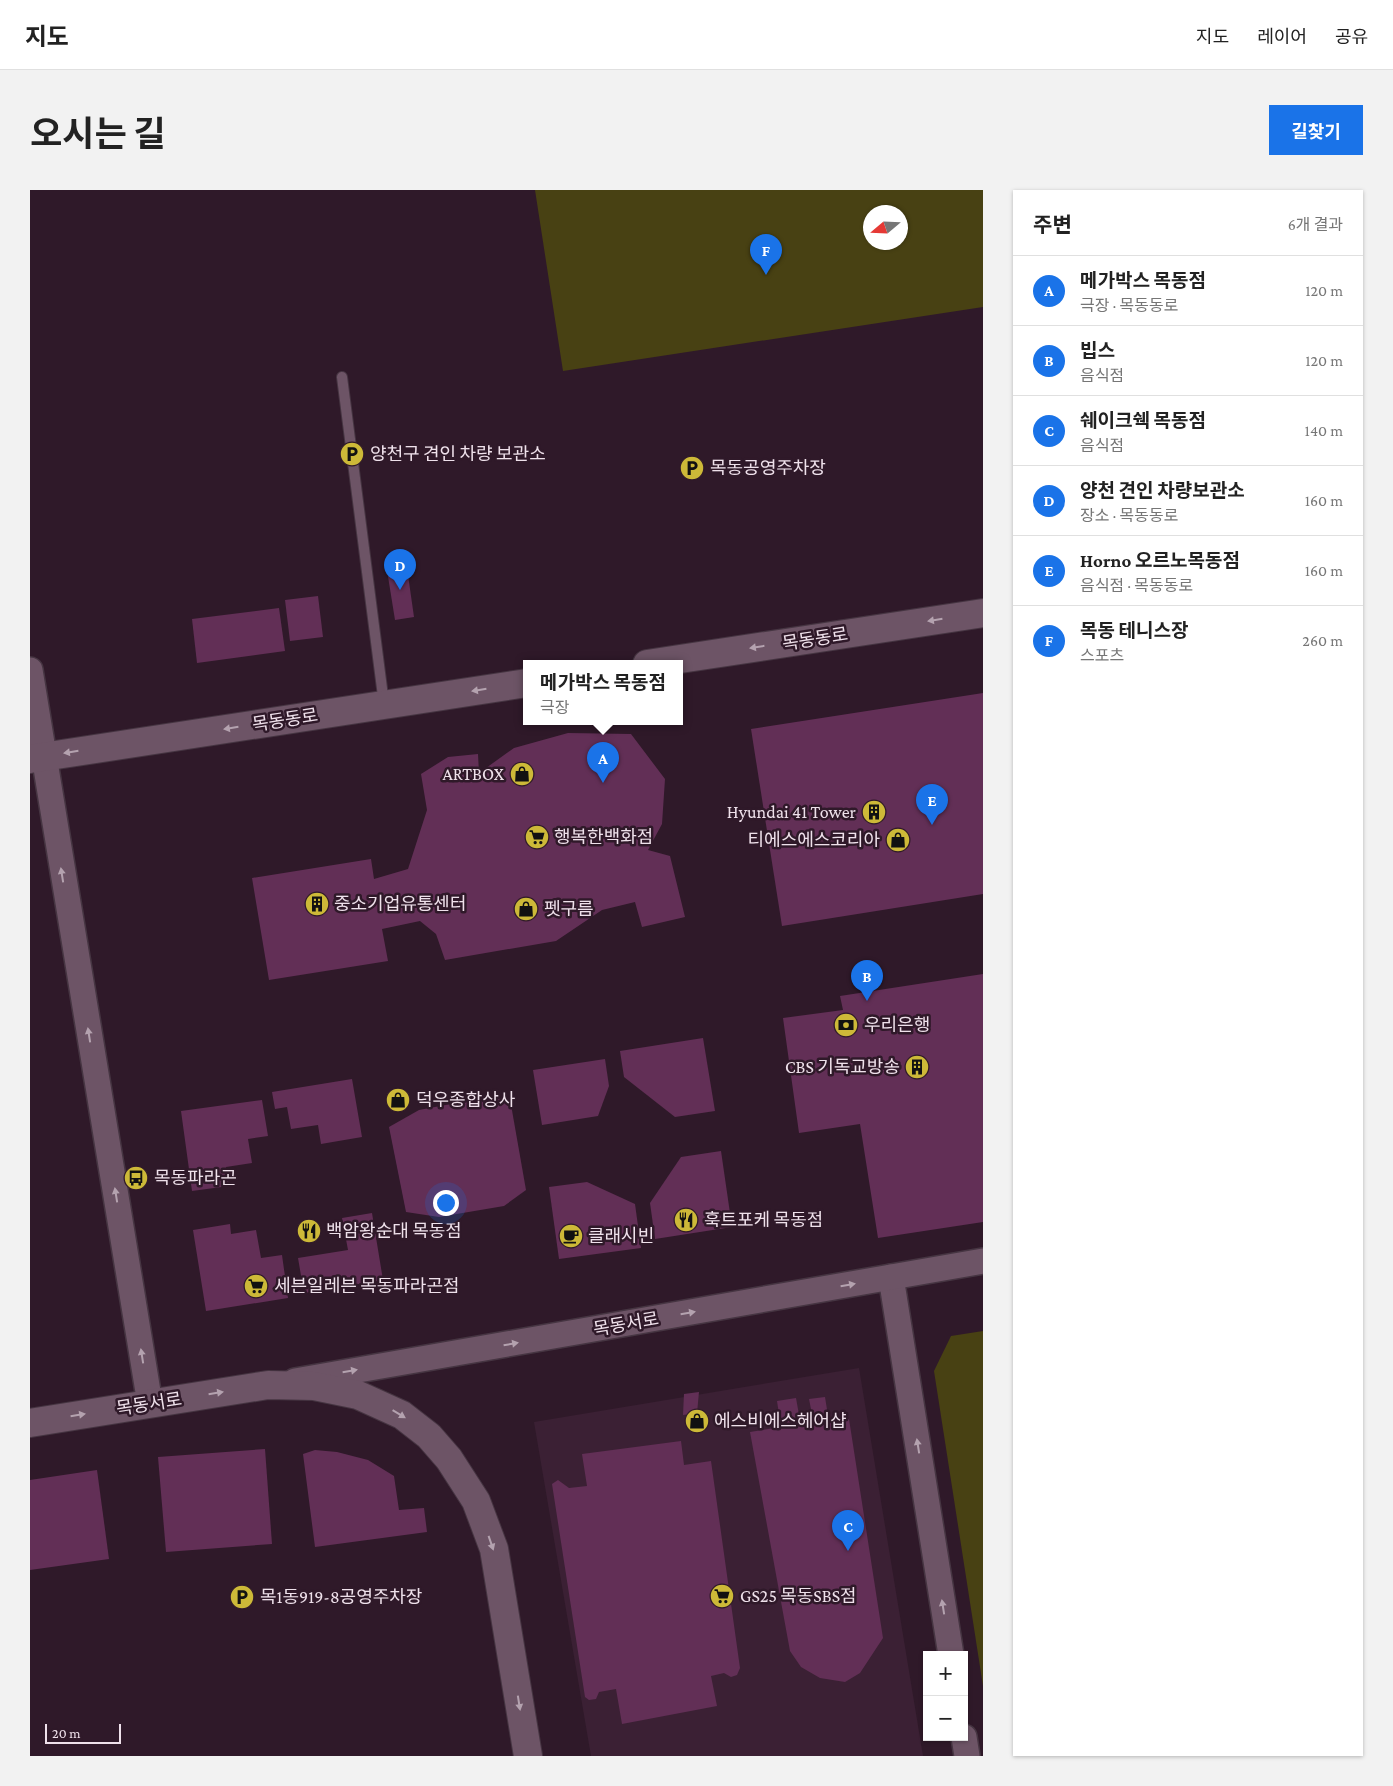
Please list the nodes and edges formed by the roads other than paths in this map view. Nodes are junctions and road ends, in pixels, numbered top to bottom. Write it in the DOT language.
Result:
graph roads {
  1 [pos="342,376"];
  2 [pos="983,613"];
  3 [pos="673,660"];
  4 [pos="30,670"];
  5 [pos="523,684"];
  6 [pos="384,705"];
  7 [pos="36,758"];
  8 [pos="983,1261"];
  9 [pos="891,1277"];
  10 [pos="268,1385"];
  11 [pos="150,1404"];
  12 [pos="30,1423"];
  13 [pos="950,1651"];
  14 [pos="965,1741"];
  15 [pos="528,1756"];
  16 [pos="967,1756"];
  1 -- 6 [label="lane"];
  2 -- 3 [label="main road, 목동동로, one-way"];
  4 -- 7 [label="street"];
  5 -- 6 [label="main road, 목동동로, one-way"];
  6 -- 7 [label="main road, 목동동로, one-way"];
  11 -- 7 [label="street, one-way"];
  8 -- 9 [label="street, 목동서로"];
  10 -- 9 [label="street, 목동서로, one-way"];
  13 -- 9 [label="street, one-way"];
  11 -- 10 [label="main road, 목동서로, one-way"];
  10 -- 15 [label="main road, 목동서로, one-way"];
  12 -- 11 [label="main road, 목동서로, one-way"];
  14 -- 16 [label="street"];
}
